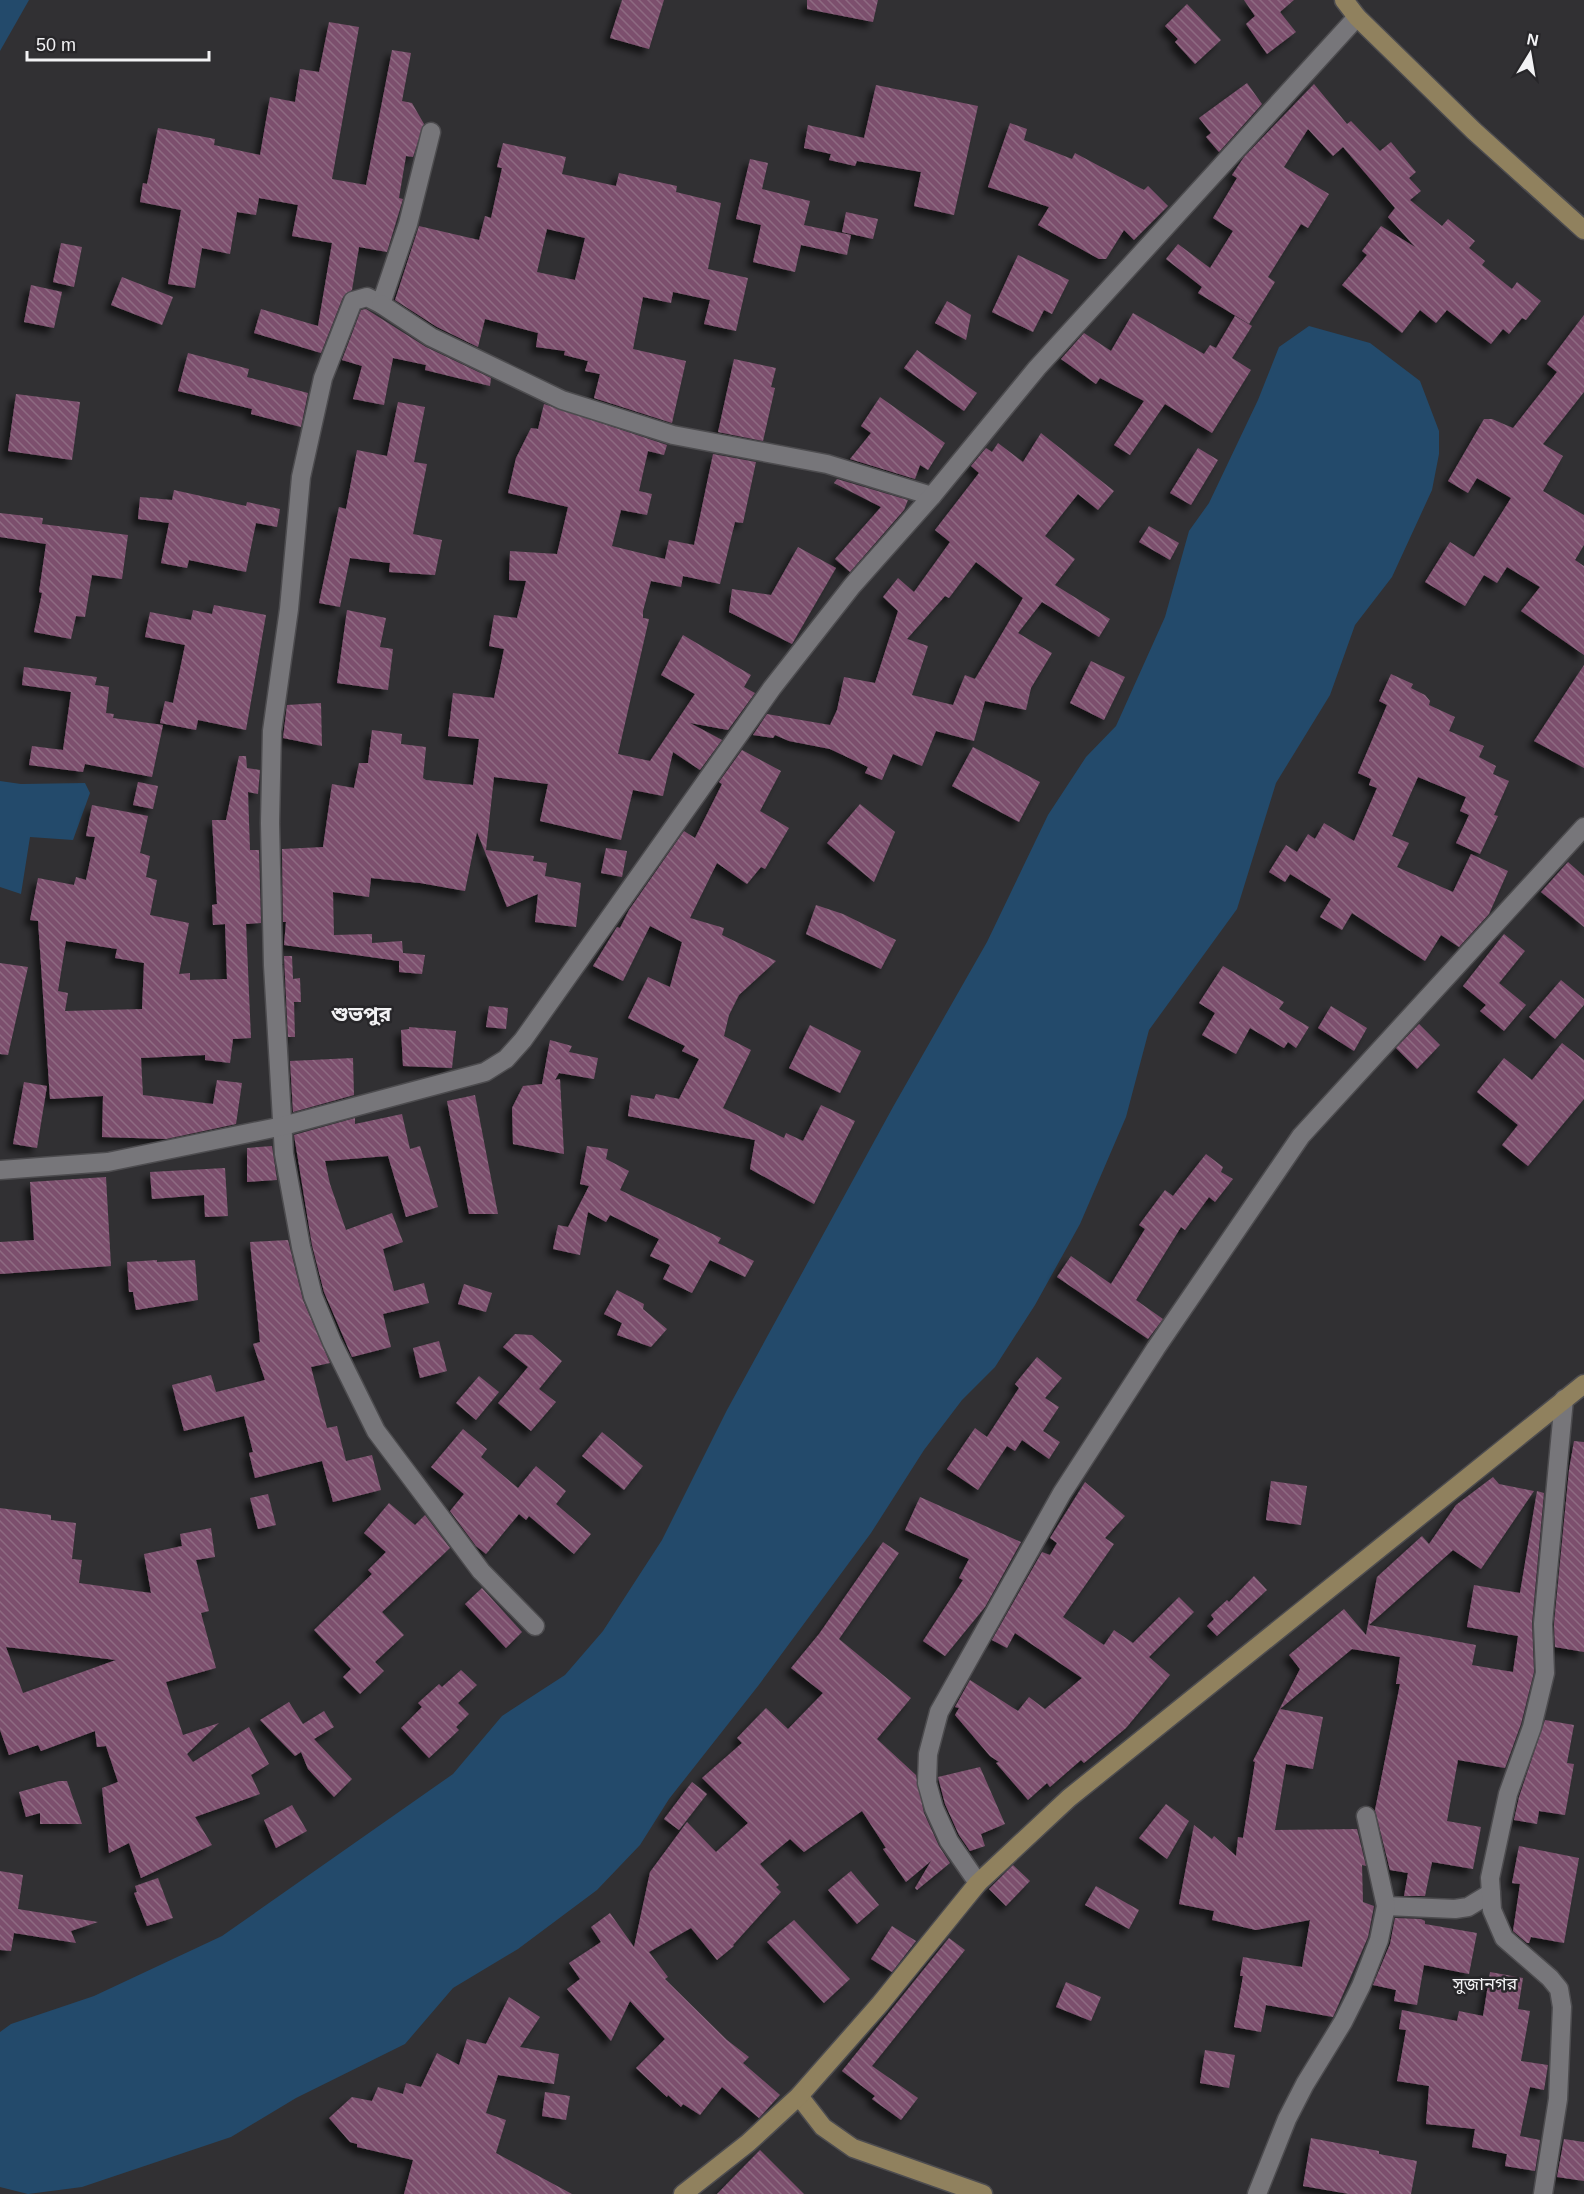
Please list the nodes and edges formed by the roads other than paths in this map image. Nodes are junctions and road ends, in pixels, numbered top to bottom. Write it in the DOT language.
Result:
graph roads {
  1 [pos="1344,0"];
  2 [pos="1357,17"];
  3 [pos="432,132"];
  4 [pos="1584,230"];
  5 [pos="381,304"];
  6 [pos="932,496"];
  7 [pos="1584,827"];
  8 [pos="283,1126"];
  9 [pos="0,1170"];
  10 [pos="1584,1384"];
  11 [pos="1564,1399"];
  12 [pos="535,1626"];
  13 [pos="1366,1816"];
  14 [pos="978,1883"];
  15 [pos="1491,1893"];
  16 [pos="1386,1906"];
  17 [pos="799,2096"];
  18 [pos="683,2194"];
  19 [pos="984,2194"];
  20 [pos="1257,2194"];
  21 [pos="1543,2194"];
  1 -- 2 [label="street"];
  2 -- 4 [label="street"];
  2 -- 6 [label="street"];
  3 -- 5 [label="street"];
  5 -- 6 [label="street"];
  5 -- 8 [label="street"];
  6 -- 8 [label="street"];
  7 -- 14 [label="street"];
  8 -- 9 [label="street"];
  8 -- 12 [label="street"];
  10 -- 11 [label="street"];
  11 -- 14 [label="street"];
  11 -- 15 [label="street"];
  13 -- 16 [label="street"];
  14 -- 17 [label="street"];
  15 -- 16 [label="street"];
  15 -- 21 [label="street"];
  16 -- 20 [label="street"];
  17 -- 18 [label="street"];
  17 -- 19 [label="street"];
}
